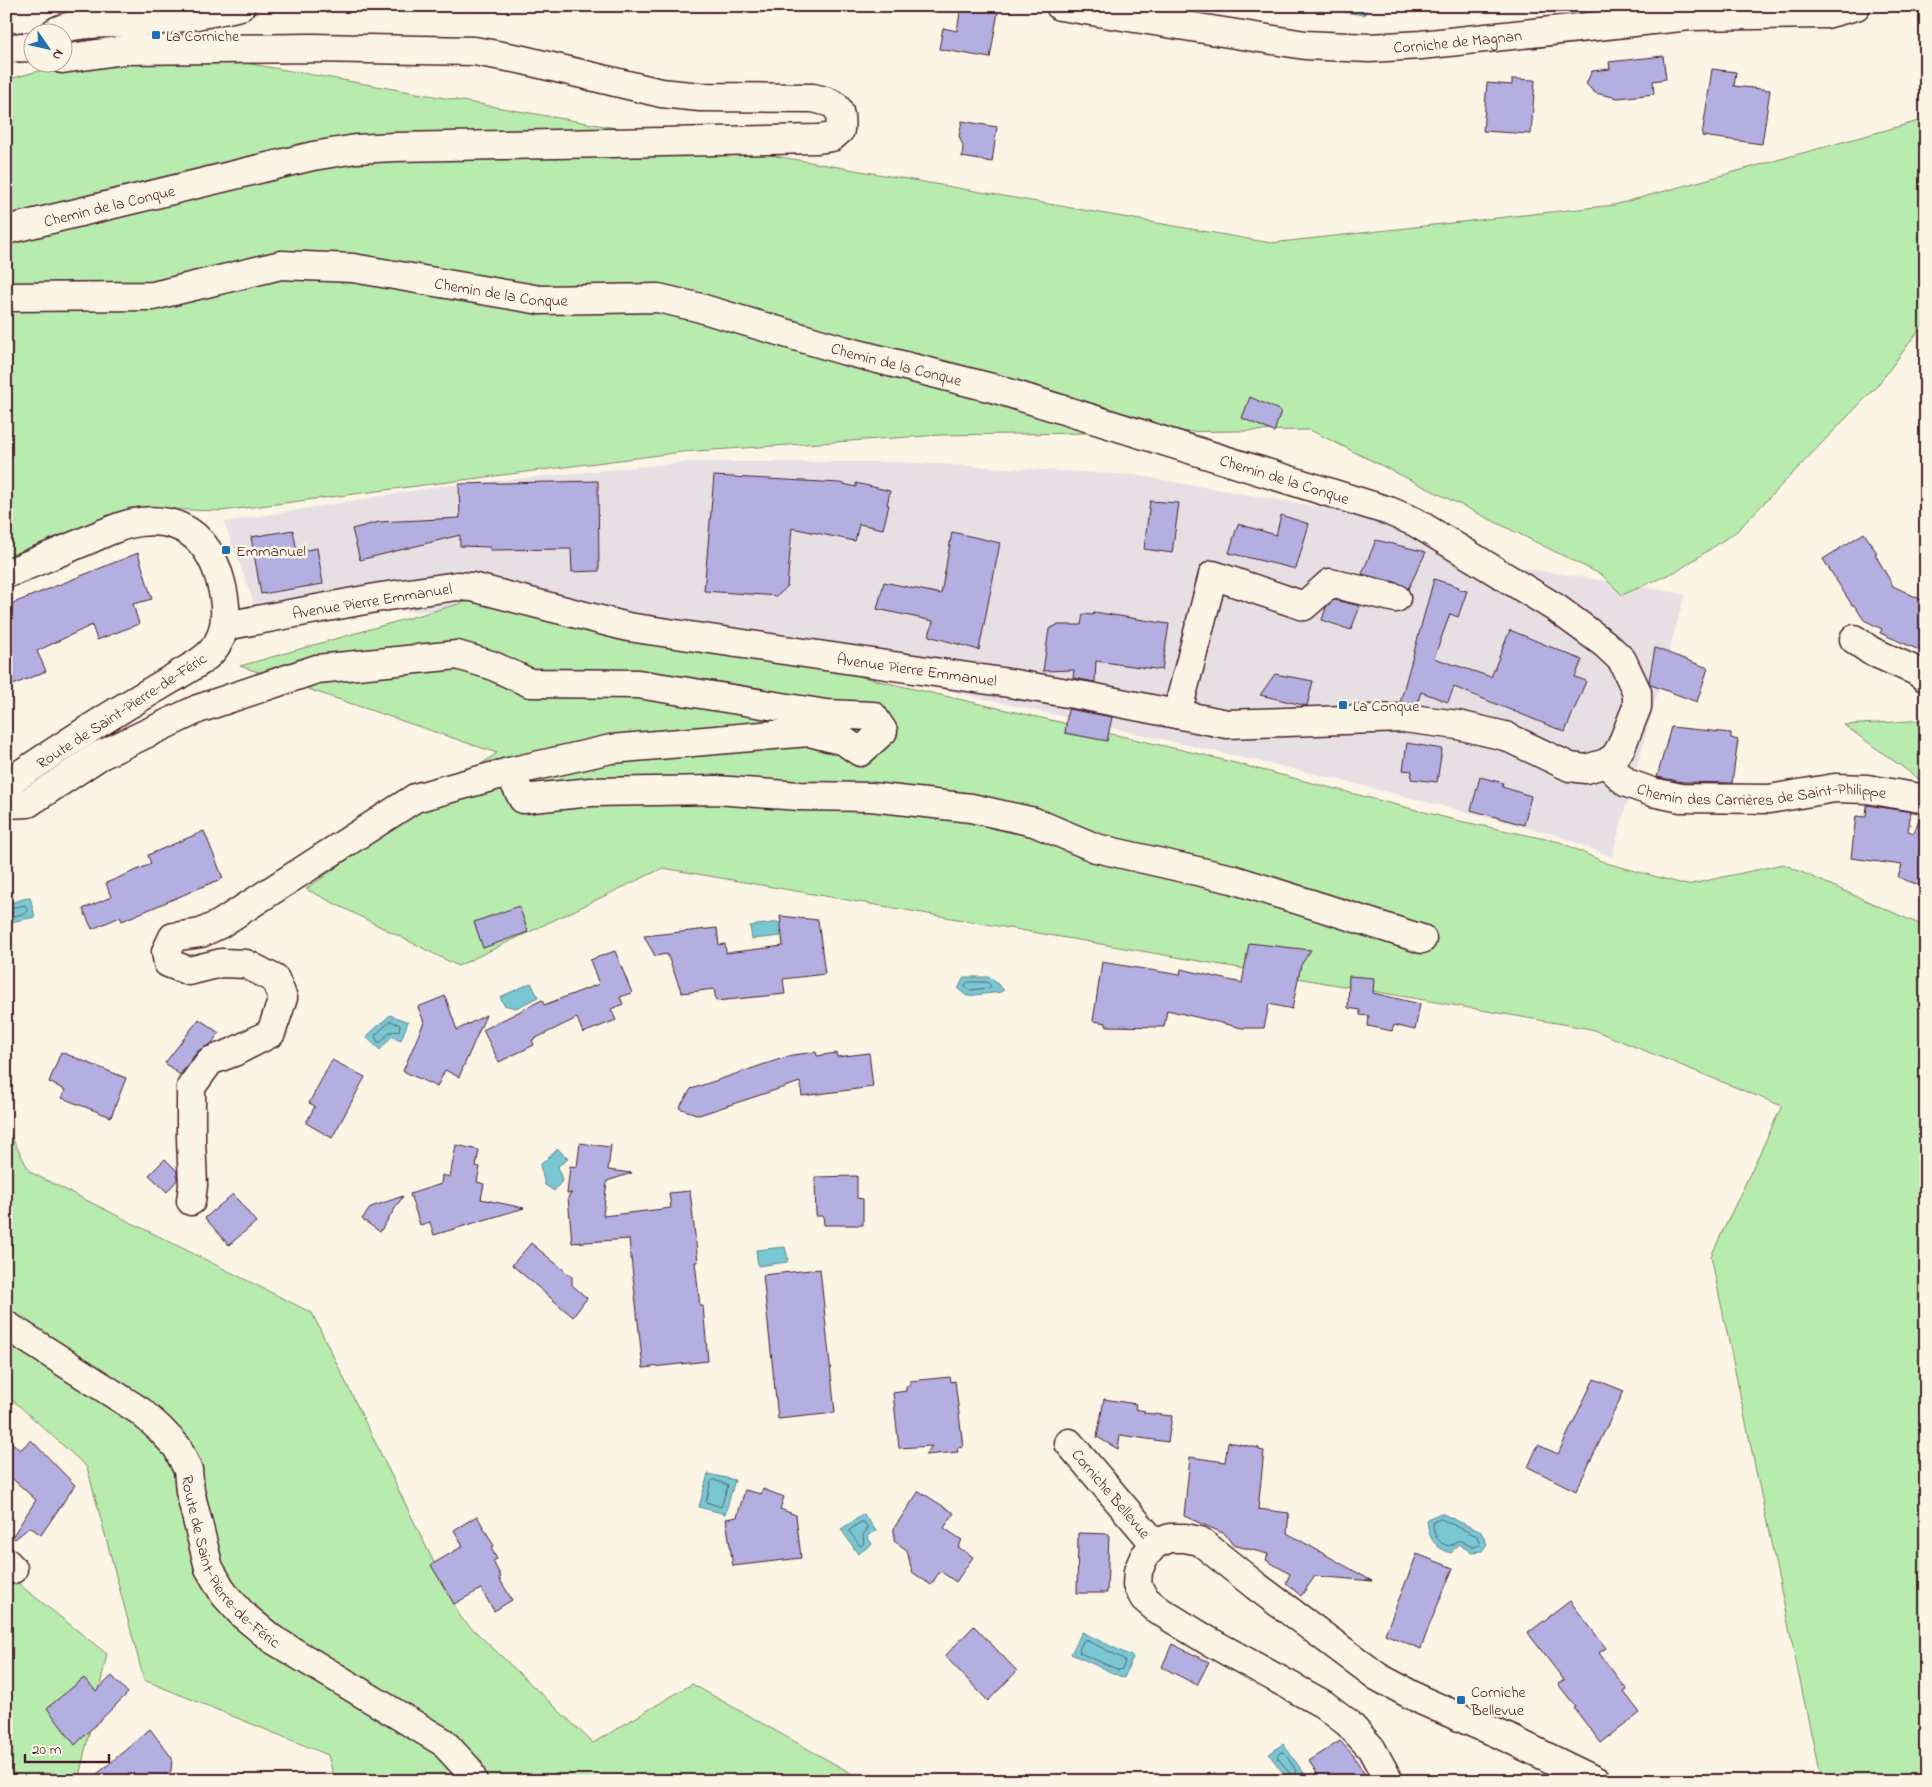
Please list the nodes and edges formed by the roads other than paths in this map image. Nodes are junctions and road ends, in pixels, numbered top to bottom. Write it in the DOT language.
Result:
graph roads {
  1 [pos="241,6"];
  2 [pos="1060,6"];
  3 [pos="1856,6"];
  4 [pos="72,27"];
  5 [pos="22,47"];
  6 [pos="6,48"];
  7 [pos="72,58"];
  8 [pos="6,230"];
  9 [pos="6,297"];
  10 [pos="6,574"];
  11 [pos="1396,598"];
  12 [pos="225,626"];
  13 [pos="1854,639"];
  14 [pos="1926,678"];
  15 [pos="1177,714"];
  16 [pos="1606,763"];
  17 [pos="509,772"];
  18 [pos="6,784"];
  19 [pos="1926,799"];
  20 [pos="6,804"];
  21 [pos="1422,939"];
  22 [pos="191,1201"];
  23 [pos="6,1325"];
  24 [pos="1070,1443"];
  25 [pos="1155,1544"];
  26 [pos="473,1781"];
  27 [pos="1389,1781"];
  28 [pos="1596,1781"];
  1 -- 4 [label="street"];
  2 -- 3 [label="street, Corniche de Magnan"];
  5 -- 6 [label="street"];
  7 -- 8 [label="street, Chemin de la Conque"];
  9 -- 16 [label="street, Chemin de la Conque"];
  10 -- 12 [label="street, Route de Saint-Pierre-de-Féric"];
  11 -- 15 [label="street"];
  12 -- 15 [label="street, Avenue Pierre Emmanuel"];
  12 -- 18 [label="street, Route de Saint-Pierre-de-Féric"];
  13 -- 14 [label="street"];
  15 -- 16 [label="street, Avenue Pierre Emmanuel"];
  16 -- 19 [label="street, Chemin des Carrières de Saint-Philippe"];
  17 -- 20 [label="street"];
  17 -- 21 [label="street"];
  17 -- 22 [label="street"];
  23 -- 26 [label="street, Route de Saint-Pierre-de-Féric"];
  24 -- 25 [label="street, Corniche Bellevue"];
  25 -- 27 [label="street, Corniche Bellevue"];
  25 -- 28 [label="street, Corniche Bellevue"];
}
